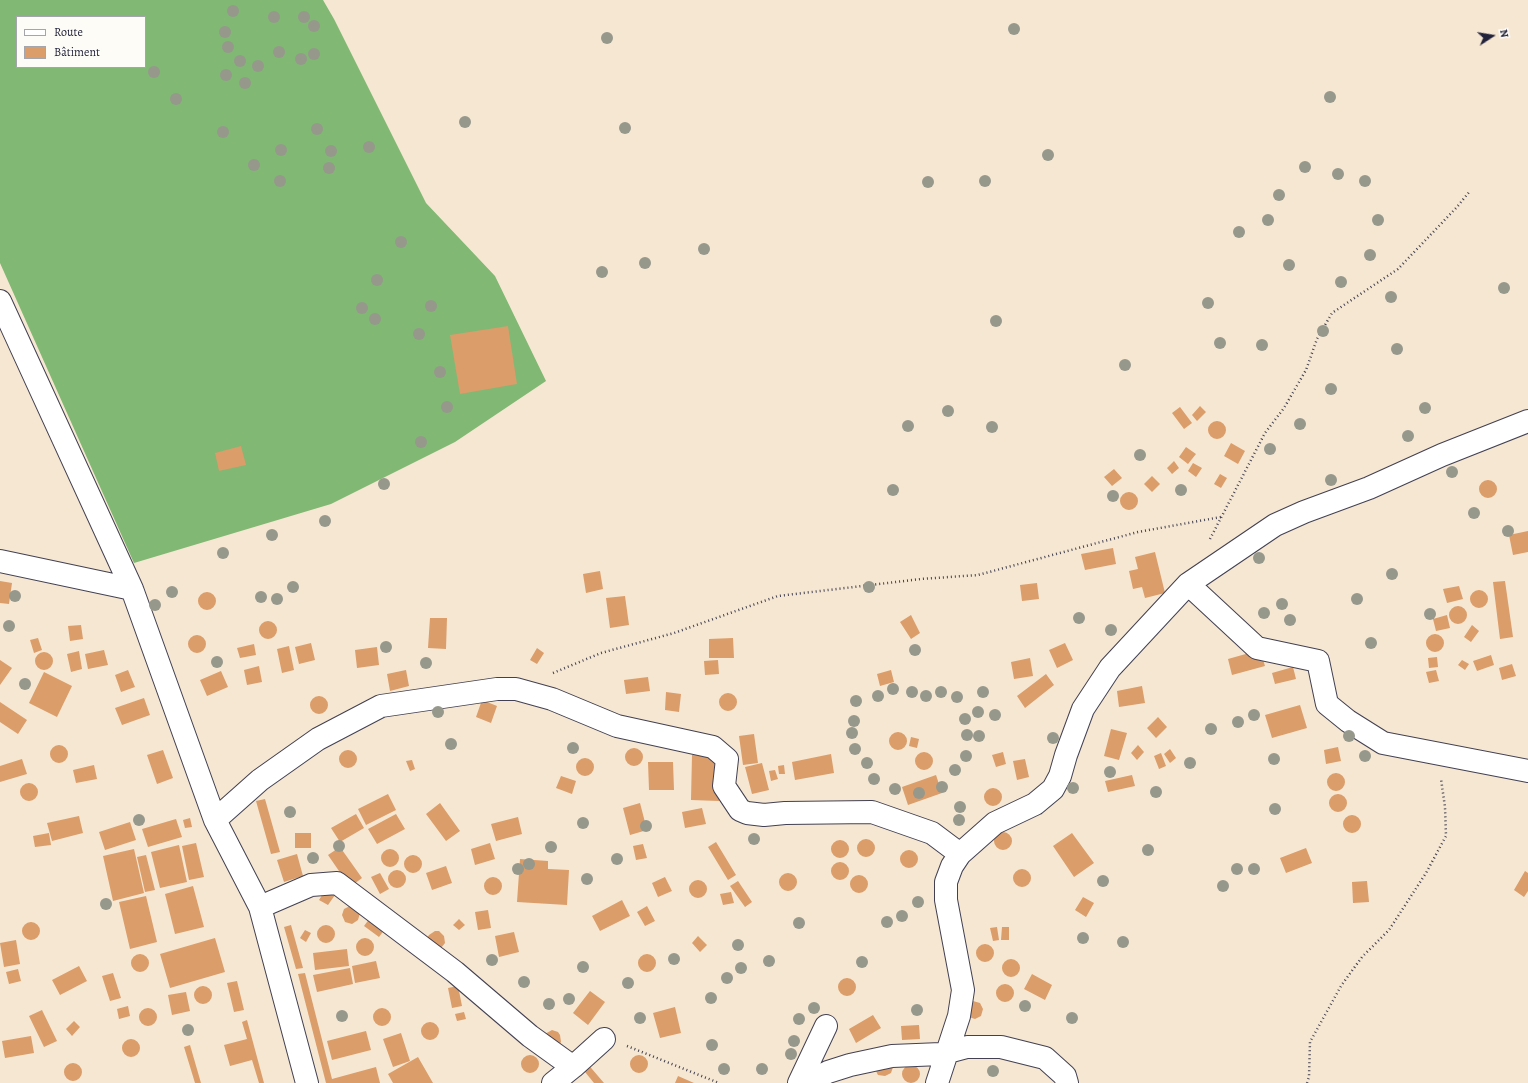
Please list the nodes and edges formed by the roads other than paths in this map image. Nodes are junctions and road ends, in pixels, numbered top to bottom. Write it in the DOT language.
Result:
graph roads {
  1 [pos="0,300"];
  2 [pos="1528,421"];
  3 [pos="0,561"];
  4 [pos="1188,584"];
  5 [pos="132,589"];
  6 [pos="1528,771"];
  7 [pos="215,820"];
  8 [pos="960,854"];
  9 [pos="260,908"];
  10 [pos="826,1026"];
  11 [pos="604,1039"];
  12 [pos="948,1052"];
  13 [pos="573,1067"];
  14 [pos="307,1083"];
  15 [pos="553,1083"];
  16 [pos="798,1083"];
  17 [pos="806,1083"];
  18 [pos="937,1083"];
  19 [pos="1067,1083"];
  1 -- 5 [label="street"];
  2 -- 4 [label="street"];
  3 -- 5 [label="street"];
  4 -- 6 [label="street"];
  4 -- 8 [label="street"];
  5 -- 7 [label="street"];
  7 -- 8 [label="street"];
  7 -- 9 [label="street"];
  8 -- 12 [label="street"];
  9 -- 13 [label="street"];
  9 -- 14 [label="street"];
  10 -- 16 [label="street"];
  11 -- 13 [label="street"];
  12 -- 17 [label="street"];
  12 -- 18 [label="street"];
  12 -- 19 [label="street"];
  13 -- 15 [label="street"];
}
